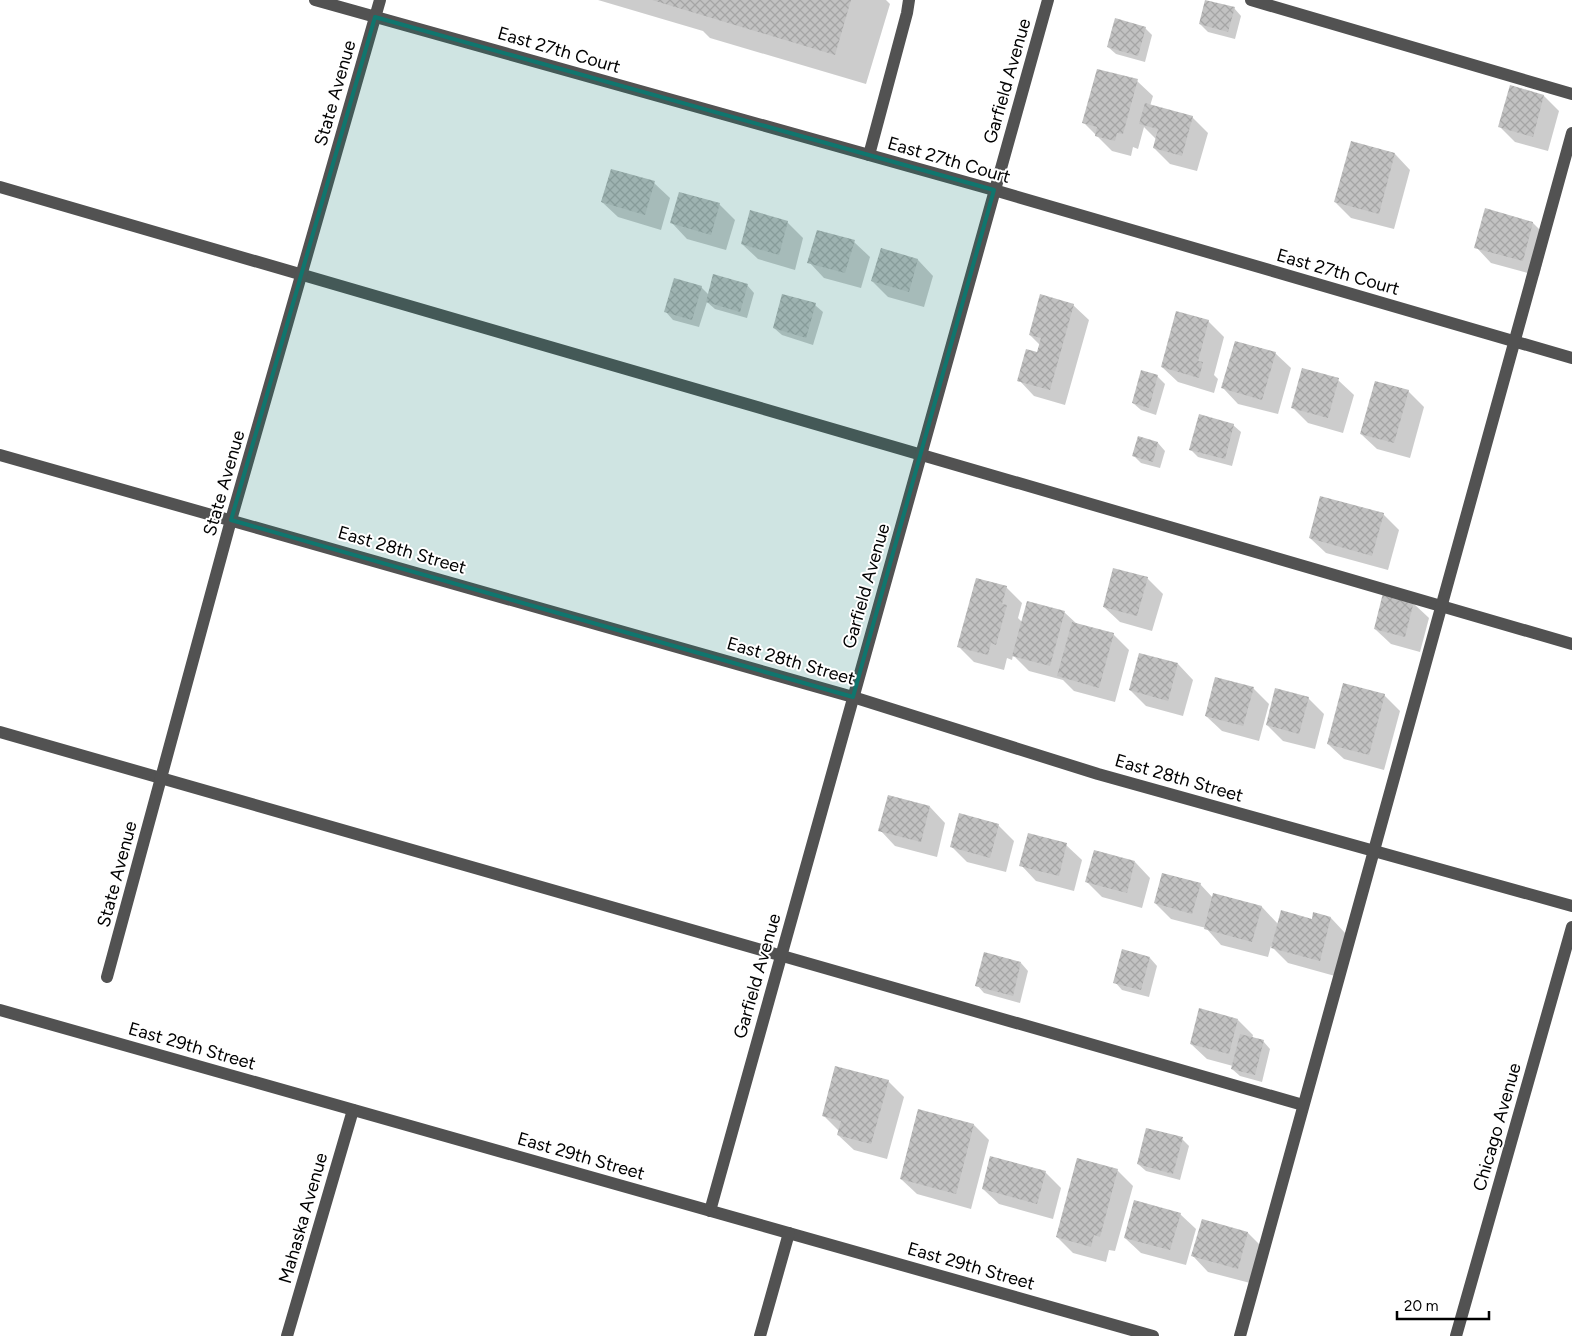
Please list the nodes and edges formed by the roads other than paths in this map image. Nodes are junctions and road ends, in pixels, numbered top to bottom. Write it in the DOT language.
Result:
graph roads {
  1 [pos="315,0"];
  2 [pos="380,0"];
  3 [pos="909,0"];
  4 [pos="1048,0"];
  5 [pos="1251,0"];
  6 [pos="375,17"];
  7 [pos="1572,94"];
  8 [pos="1572,133"];
  9 [pos="869,155"];
  10 [pos="0,187"];
  11 [pos="994,190"];
  12 [pos="301,275"];
  13 [pos="1514,342"];
  14 [pos="1572,358"];
  15 [pos="0,455"];
  16 [pos="921,455"];
  17 [pos="231,520"];
  18 [pos="1441,606"];
  19 [pos="1572,644"];
  20 [pos="853,697"];
  21 [pos="0,732"];
  22 [pos="161,778"];
  23 [pos="1374,850"];
  24 [pos="1572,906"];
  25 [pos="1572,927"];
  26 [pos="781,955"];
  27 [pos="107,977"];
  28 [pos="0,1010"];
  29 [pos="1303,1105"];
  30 [pos="353,1110"];
  31 [pos="710,1211"];
  32 [pos="789,1233"];
  33 [pos="287,1336"];
  34 [pos="760,1336"];
  35 [pos="1153,1336"];
  36 [pos="1240,1336"];
  37 [pos="1456,1336"];
  1 -- 6 [label="street, East 27th Court"];
  2 -- 6 [label="street, State Avenue"];
  3 -- 9 [label="street"];
  4 -- 11 [label="street, Garfield Avenue"];
  5 -- 7 [label="street"];
  6 -- 9 [label="street, East 27th Court"];
  6 -- 12 [label="street, State Avenue"];
  8 -- 13 [label="street"];
  9 -- 11 [label="street, East 27th Court"];
  10 -- 12 [label="street"];
  11 -- 13 [label="street, East 27th Court"];
  11 -- 16 [label="street, Garfield Avenue"];
  12 -- 16 [label="street"];
  12 -- 17 [label="street, State Avenue"];
  13 -- 14 [label="street, East 27th Court"];
  13 -- 18 [label="street"];
  15 -- 17 [label="street, East 28th Street"];
  16 -- 18 [label="street"];
  16 -- 20 [label="street, Garfield Avenue"];
  17 -- 20 [label="street, East 28th Street"];
  17 -- 22 [label="street, State Avenue"];
  18 -- 19 [label="street"];
  18 -- 23 [label="street"];
  20 -- 23 [label="street, East 28th Street"];
  20 -- 26 [label="street, Garfield Avenue"];
  21 -- 22 [label="street"];
  22 -- 26 [label="street"];
  22 -- 27 [label="street, State Avenue"];
  23 -- 24 [label="street, East 28th Street"];
  23 -- 29 [label="street"];
  25 -- 37 [label="street, Chicago Avenue"];
  26 -- 29 [label="street"];
  26 -- 31 [label="street, Garfield Avenue"];
  28 -- 30 [label="street, East 29th Street"];
  29 -- 36 [label="street"];
  30 -- 31 [label="street, East 29th Street"];
  30 -- 33 [label="street, Mahaska Avenue"];
  31 -- 32 [label="street, East 29th Street"];
  32 -- 34 [label="street"];
  32 -- 35 [label="street, East 29th Street"];
}
